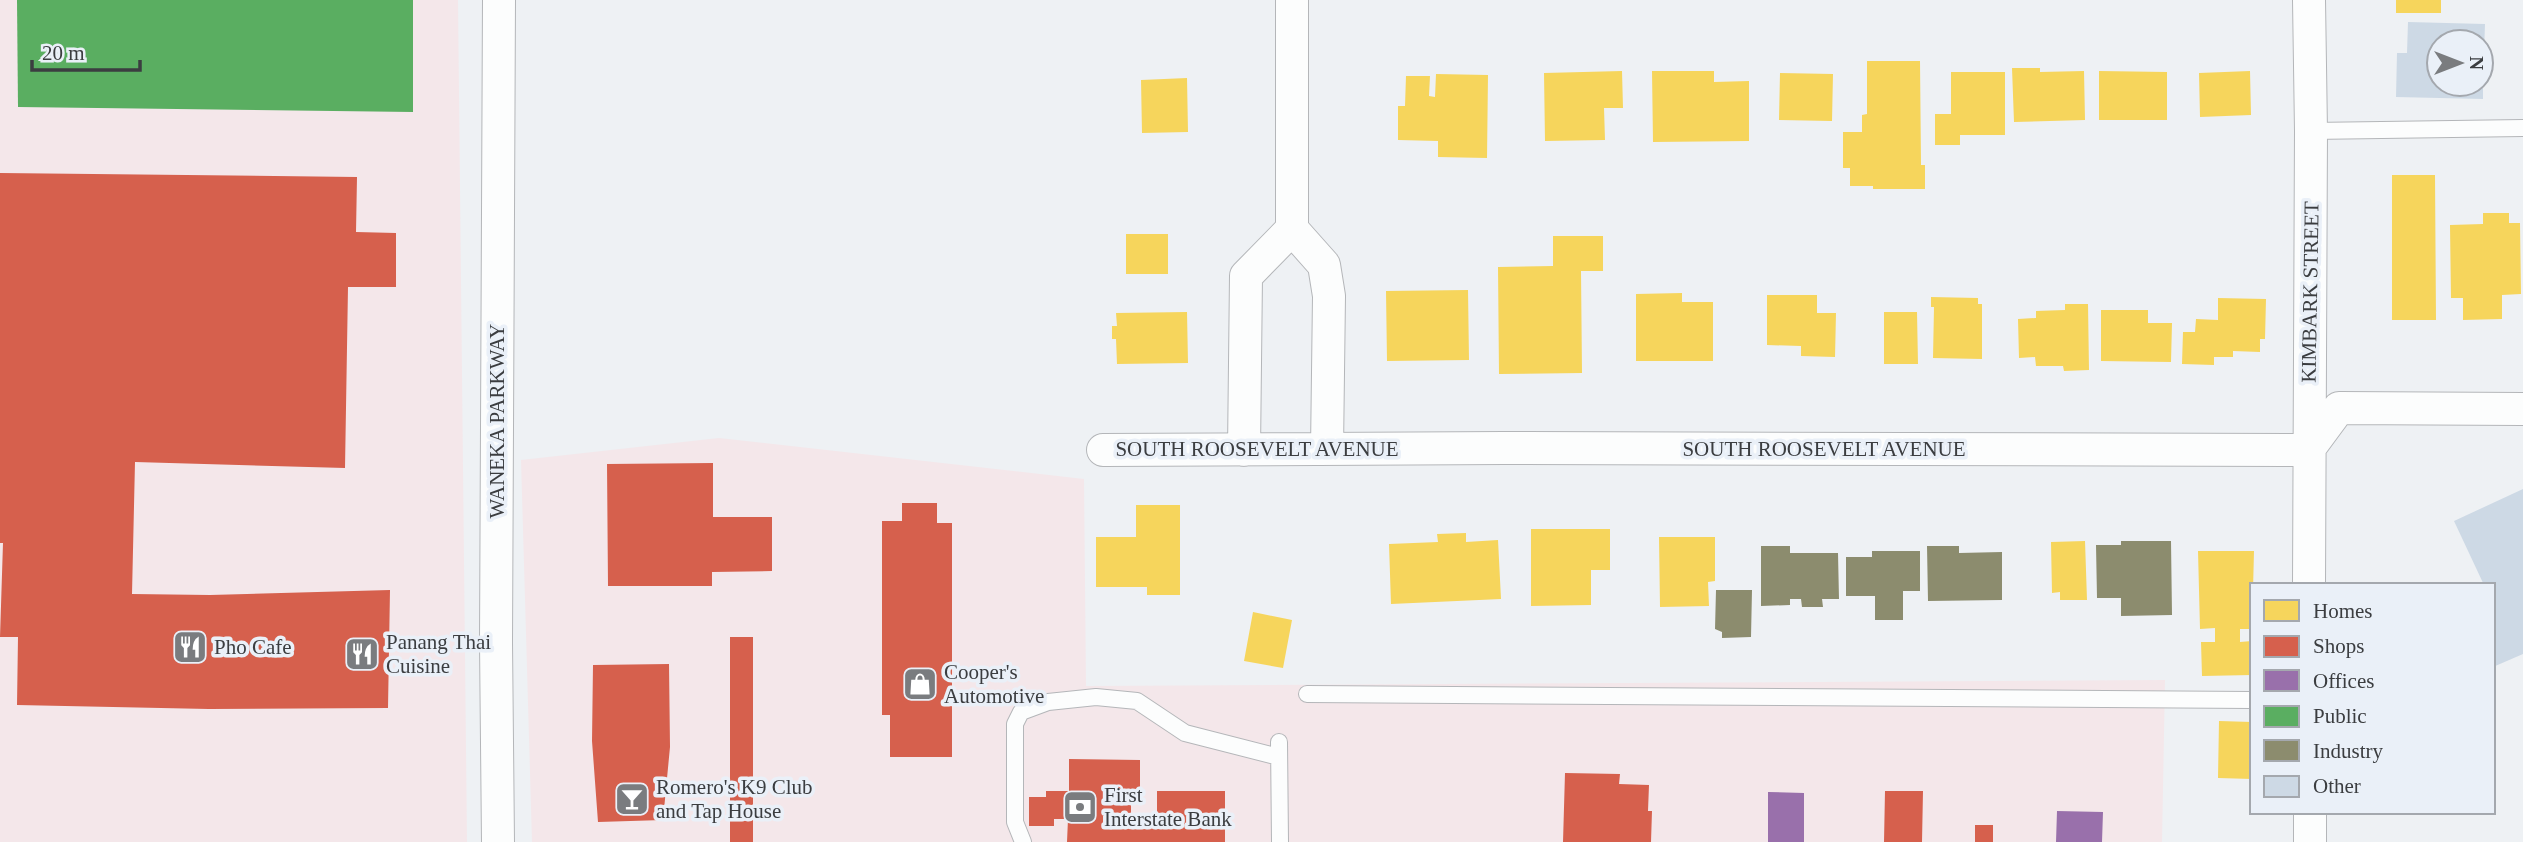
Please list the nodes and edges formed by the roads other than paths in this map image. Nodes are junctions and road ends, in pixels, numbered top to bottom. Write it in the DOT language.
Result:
graph roads {
  1 [pos="499,0"];
  2 [pos="1292,0"];
  3 [pos="2309,0"];
  4 [pos="2523,128"];
  5 [pos="2311,131"];
  6 [pos="1292,229"];
  7 [pos="2523,409"];
  8 [pos="1327,449"];
  9 [pos="1103,450"];
  10 [pos="1244,450"];
  11 [pos="2308,450"];
  12 [pos="2309,583"];
  13 [pos="1307,694"];
  14 [pos="2250,701"];
  15 [pos="2310,814"];
  16 [pos="498,842"];
  17 [pos="1022,842"];
  18 [pos="1280,842"];
  19 [pos="2309,842"];
  1 -- 16 [label="street, WANEKA PARKWAY"];
  2 -- 6 [label="street"];
  3 -- 5 [label="street, KIMBARK STREET"];
  4 -- 5 [label="lane"];
  5 -- 11 [label="street, KIMBARK STREET"];
  6 -- 8 [label="street"];
  6 -- 10 [label="street"];
  7 -- 11 [label="street"];
  8 -- 10 [label="street, SOUTH ROOSEVELT AVENUE"];
  8 -- 11 [label="street, SOUTH ROOSEVELT AVENUE"];
  9 -- 10 [label="street, SOUTH ROOSEVELT AVENUE"];
  11 -- 12 [label="street, KIMBARK STREET"];
  13 -- 14 [label="lane"];
  15 -- 19 [label="street"];
  17 -- 18 [label="lane"];
}
